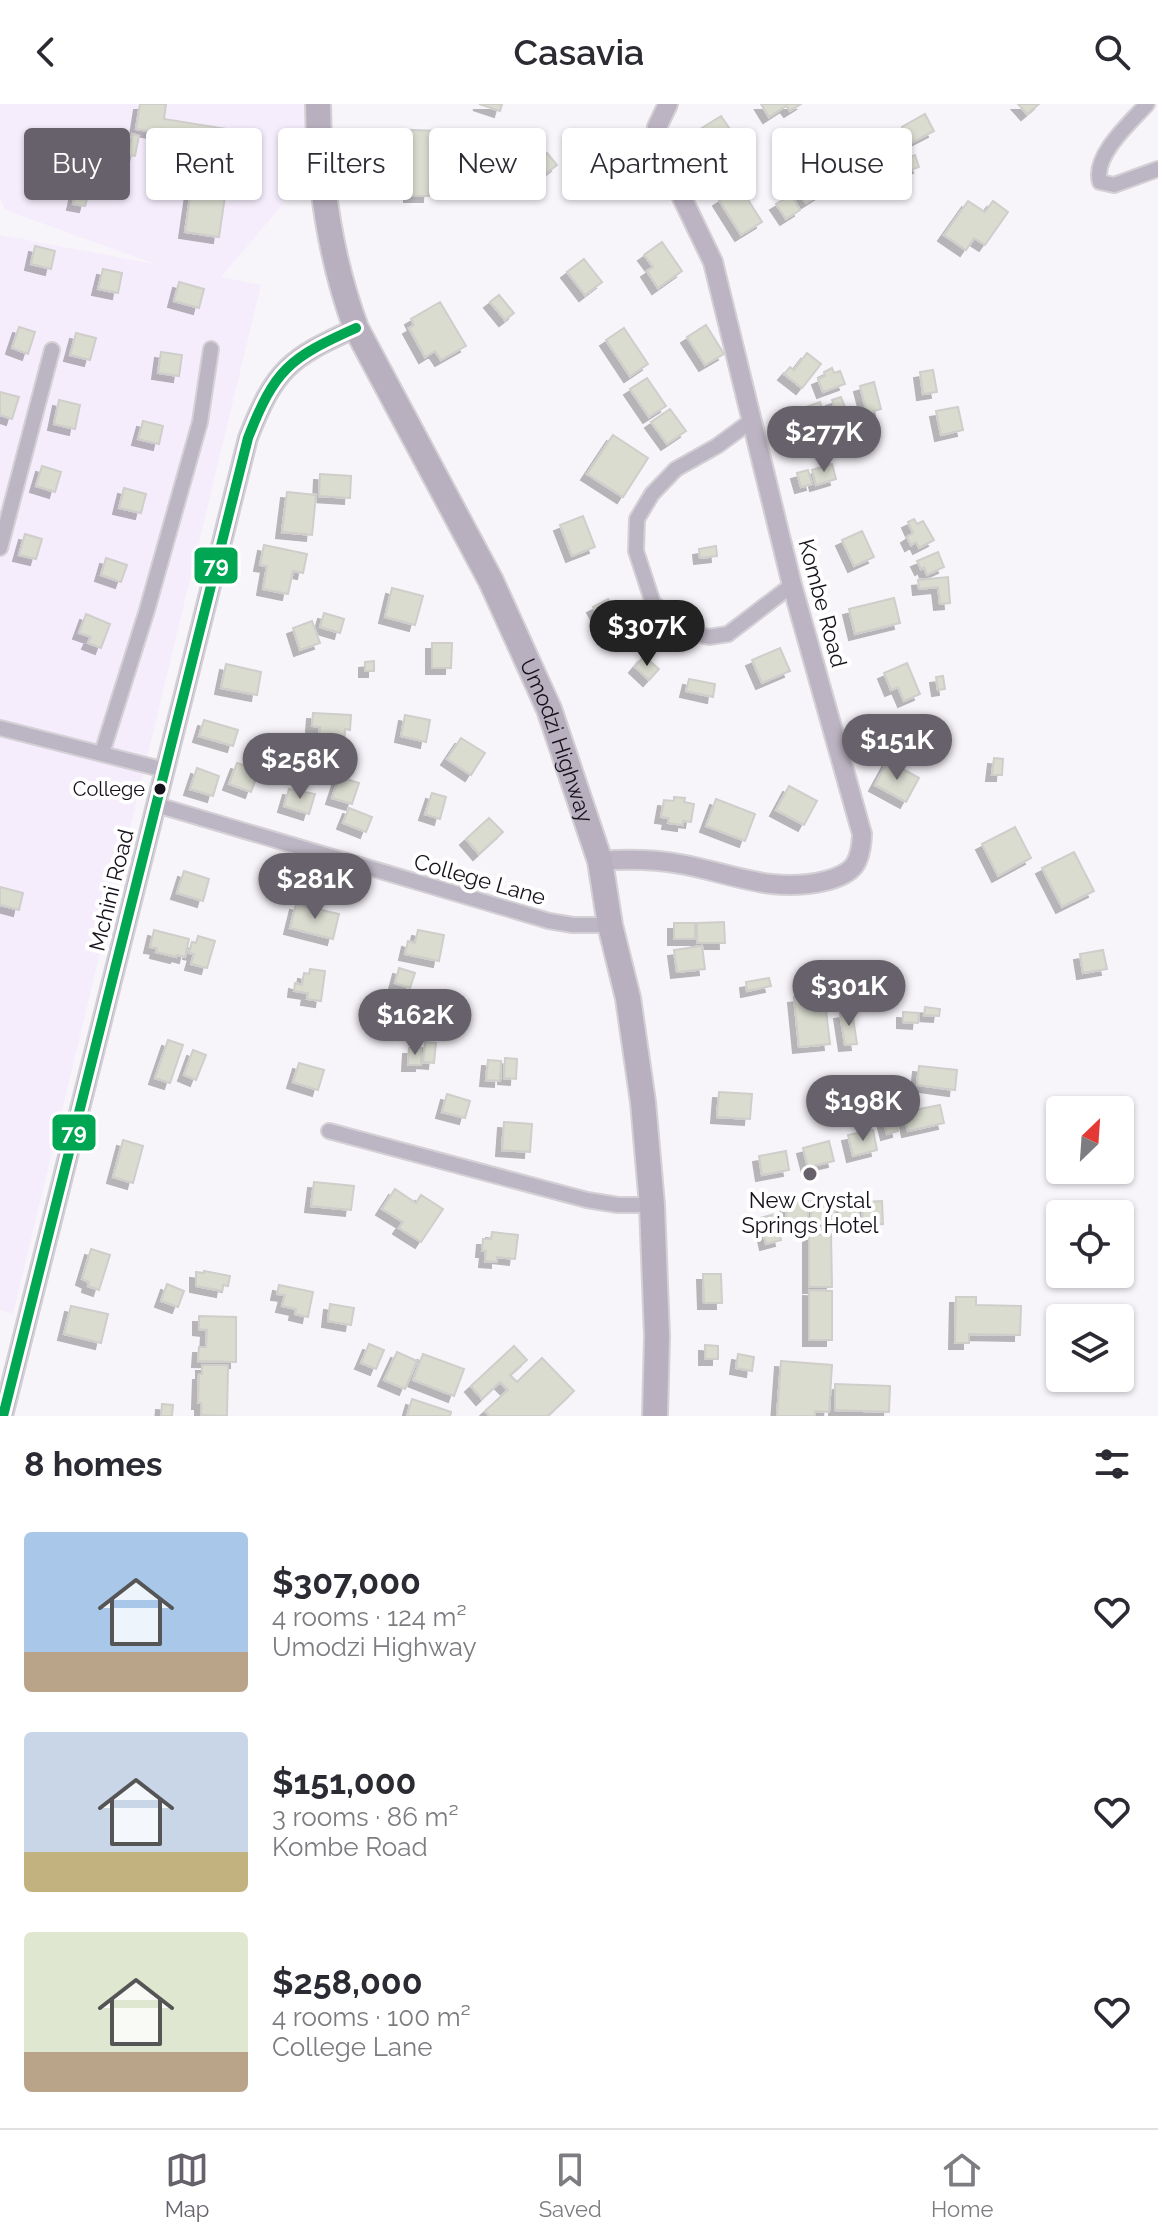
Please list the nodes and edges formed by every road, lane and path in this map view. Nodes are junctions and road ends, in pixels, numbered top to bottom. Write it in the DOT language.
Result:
graph roads {
  1 [pos="318,104"];
  2 [pos="668,104"];
  3 [pos="1147,104"];
  4 [pos="1158,169"];
  5 [pos="356,328"];
  6 [pos="211,349"];
  7 [pos="52,350"];
  8 [pos="751,421"];
  9 [pos="0,548"];
  10 [pos="792,585"];
  11 [pos="0,728"];
  12 [pos="102,753"];
  13 [pos="165,770"];
  14 [pos="157,805"];
  15 [pos="600,861"];
  16 [pos="610,925"];
  17 [pos="329,1131"];
  18 [pos="652,1205"];
  19 [pos="3,1416"];
  20 [pos="655,1416"];
  1 -- 5 [label="highway, Umodzi Highway"];
  2 -- 8 [label="street, Kombe Road"];
  3 -- 4 [label="street"];
  5 -- 13 [label="street, Mchini Road"];
  5 -- 15 [label="highway, Umodzi Highway"];
  6 -- 12 [label="street"];
  7 -- 9 [label="street"];
  8 -- 10 [label="street, Kombe Road"];
  8 -- 10 [label="street"];
  10 -- 15 [label="street, Kombe Road"];
  11 -- 12 [label="street"];
  12 -- 13 [label="street"];
  13 -- 14 [label="street, Mchini Road"];
  14 -- 16 [label="street, College Lane"];
  14 -- 19 [label="street, Mchini Road"];
  15 -- 16 [label="highway, Umodzi Highway"];
  16 -- 18 [label="highway, Umodzi Highway"];
  17 -- 18 [label="street"];
  18 -- 20 [label="highway, Umodzi Highway"];
}
